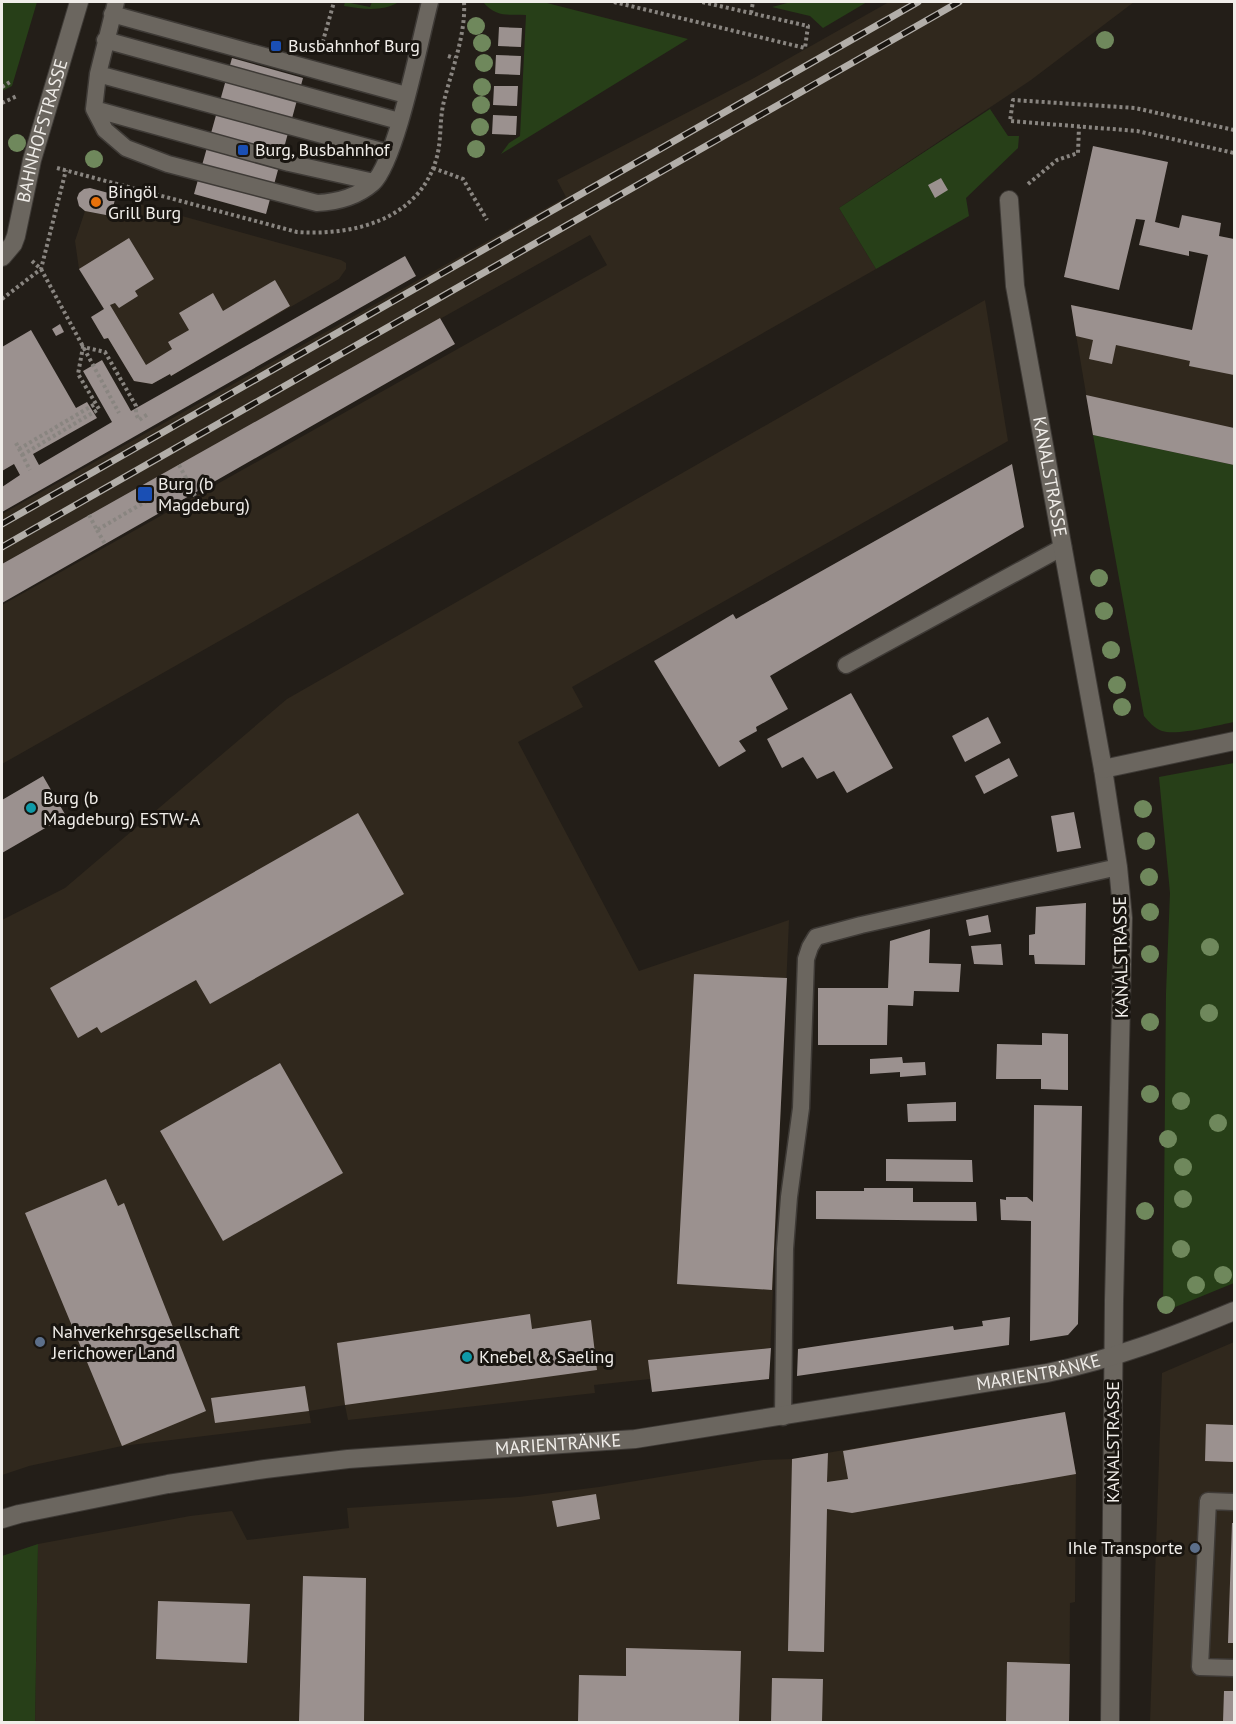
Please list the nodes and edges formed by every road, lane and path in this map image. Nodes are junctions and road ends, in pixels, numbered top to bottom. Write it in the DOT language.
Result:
graph roads {
  1 [pos="79,2"];
  2 [pos="614,2"];
  3 [pos="702,2"];
  4 [pos="753,2"];
  5 [pos="428,7"];
  6 [pos="114,8"];
  7 [pos="751,13"];
  8 [pos="105,40"];
  9 [pos="448,56"];
  10 [pos="454,58"];
  11 [pos="98,74"];
  12 [pos="10,82"];
  13 [pos="2,87"];
  14 [pos="406,95"];
  15 [pos="17,96"];
  16 [pos="2,103"];
  17 [pos="94,109"];
  18 [pos="399,121"];
  19 [pos="1079,127"];
  20 [pos="1234,130"];
  21 [pos="389,153"];
  22 [pos="1234,153"];
  23 [pos="433,168"];
  24 [pos="374,182"];
  25 [pos="1009,200"];
  26 [pos="486,220"];
  27 [pos="7,250"];
  28 [pos="83,347"];
  29 [pos="95,404"];
  30 [pos="119,413"];
  31 [pos="148,414"];
  32 [pos="16,443"];
  33 [pos="19,449"];
  34 [pos="22,455"];
  35 [pos="179,465"];
  36 [pos="30,470"];
  37 [pos="186,478"];
  38 [pos="181,482"];
  39 [pos="162,492"];
  40 [pos="195,496"];
  41 [pos="89,515"];
  42 [pos="97,530"];
  43 [pos="105,544"];
  44 [pos="1063,547"];
  45 [pos="846,666"];
  46 [pos="1234,741"];
  47 [pos="1103,769"];
  48 [pos="1118,867"];
  49 [pos="1234,1311"];
  50 [pos="1114,1357"];
  51 [pos="783,1417"];
  52 [pos="1234,1502"];
  53 [pos="2,1519"];
  54 [pos="1234,1668"];
  55 [pos="1110,1722"];
  1 -- 27 [label="street, BAHNHOFSTRASSE"];
  2 -- 7 [label="path"];
  3 -- 7 [label="path"];
  4 -- 7 [label="path"];
  5 -- 14 [label="lane"];
  6 -- 8 [label="lane"];
  6 -- 14 [label="lane"];
  8 -- 11 [label="lane"];
  8 -- 18 [label="lane"];
  9 -- 10 [label="path"];
  11 -- 17 [label="lane"];
  11 -- 21 [label="lane"];
  12 -- 13 [label="path"];
  14 -- 18 [label="lane"];
  15 -- 16 [label="path"];
  17 -- 24 [label="lane"];
  17 -- 24 [label="lane"];
  18 -- 21 [label="lane"];
  19 -- 20 [label="path"];
  19 -- 22 [label="path"];
  19 -- 25 [label="path"];
  21 -- 24 [label="lane"];
  23 -- 26 [label="path"];
  25 -- 44 [label="street, KANALSTRASSE"];
  27 -- 28 [label="path"];
  28 -- 29 [label="path"];
  28 -- 30 [label="path"];
  28 -- 31 [label="path"];
  29 -- 33 [label="path"];
  29 -- 34 [label="path"];
  32 -- 33 [label="path"];
  33 -- 34 [label="path"];
  34 -- 36 [label="path"];
  35 -- 37 [label="path"];
  37 -- 38 [label="path"];
  37 -- 40 [label="path"];
  39 -- 42 [label="path"];
  41 -- 42 [label="path"];
  42 -- 43 [label="path"];
  44 -- 45 [label="lane"];
  44 -- 47 [label="street, KANALSTRASSE"];
  46 -- 47 [label="street"];
  47 -- 48 [label="street, KANALSTRASSE"];
  48 -- 50 [label="street, KANALSTRASSE"];
  48 -- 51 [label="lane"];
  49 -- 50 [label="street, MARIENTRÄNKE"];
  50 -- 51 [label="street, MARIENTRÄNKE"];
  50 -- 55 [label="street, KANALSTRASSE"];
  51 -- 53 [label="street, MARIENTRÄNKE"];
  52 -- 54 [label="lane"];
}
